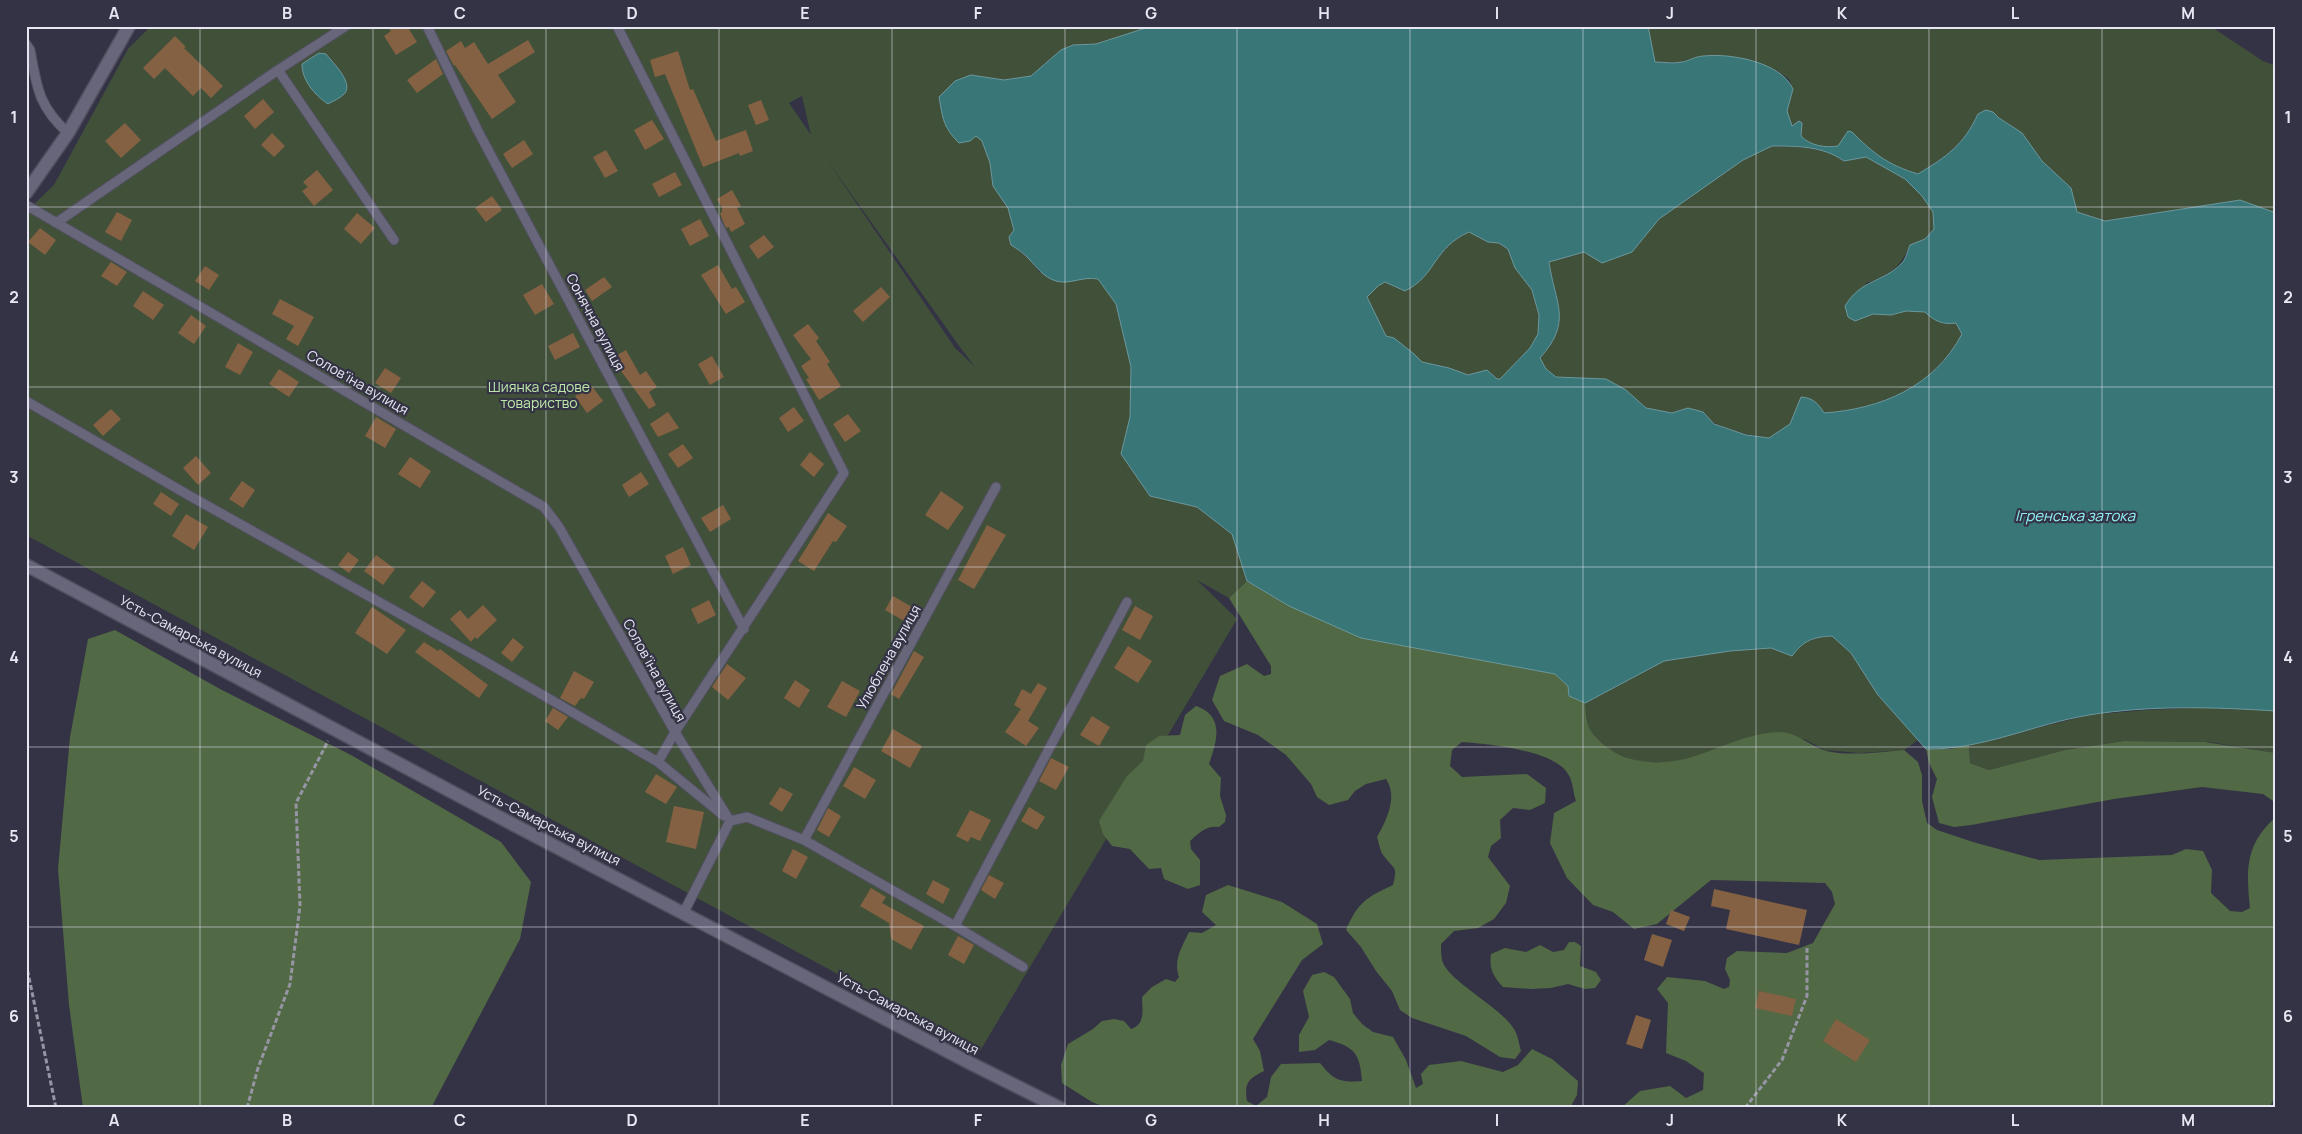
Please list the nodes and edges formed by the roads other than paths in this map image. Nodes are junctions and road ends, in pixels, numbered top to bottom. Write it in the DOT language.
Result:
graph roads {
  1 [pos="129,26"];
  2 [pos="346,26"];
  3 [pos="428,26"];
  4 [pos="617,26"];
  5 [pos="26,44"];
  6 [pos="278,70"];
  7 [pos="68,133"];
  8 [pos="26,192"];
  9 [pos="26,205"];
  10 [pos="56,223"];
  11 [pos="394,240"];
  12 [pos="26,400"];
  13 [pos="996,487"];
  14 [pos="26,565"];
  15 [pos="1127,602"];
  16 [pos="744,628"];
  17 [pos="674,732"];
  18 [pos="658,762"];
  19 [pos="730,821"];
  20 [pos="804,840"];
  21 [pos="684,912"];
  22 [pos="955,926"];
  23 [pos="1023,967"];
  24 [pos="1060,1108"];
  1 -- 7 [label="street"];
  2 -- 6 [label="lane"];
  3 -- 16 [label="lane, Сонячна вулиця"];
  4 -- 16 [label="lane"];
  5 -- 7 [label="lane"];
  6 -- 10 [label="lane"];
  6 -- 11 [label="lane"];
  7 -- 8 [label="street"];
  9 -- 10 [label="lane, Солов'їна вулиця"];
  10 -- 17 [label="lane, Солов'їна вулиця"];
  12 -- 18 [label="lane"];
  13 -- 20 [label="lane, Улюблена вулиця"];
  14 -- 21 [label="street, Усть-Самарська вулиця"];
  15 -- 22 [label="lane"];
  16 -- 17 [label="lane"];
  17 -- 18 [label="lane, Солов'їна вулиця"];
  17 -- 19 [label="lane"];
  18 -- 19 [label="lane"];
  19 -- 20 [label="lane"];
  19 -- 21 [label="lane"];
  20 -- 22 [label="lane"];
  21 -- 24 [label="street, Усть-Самарська вулиця"];
  22 -- 23 [label="lane"];
}
